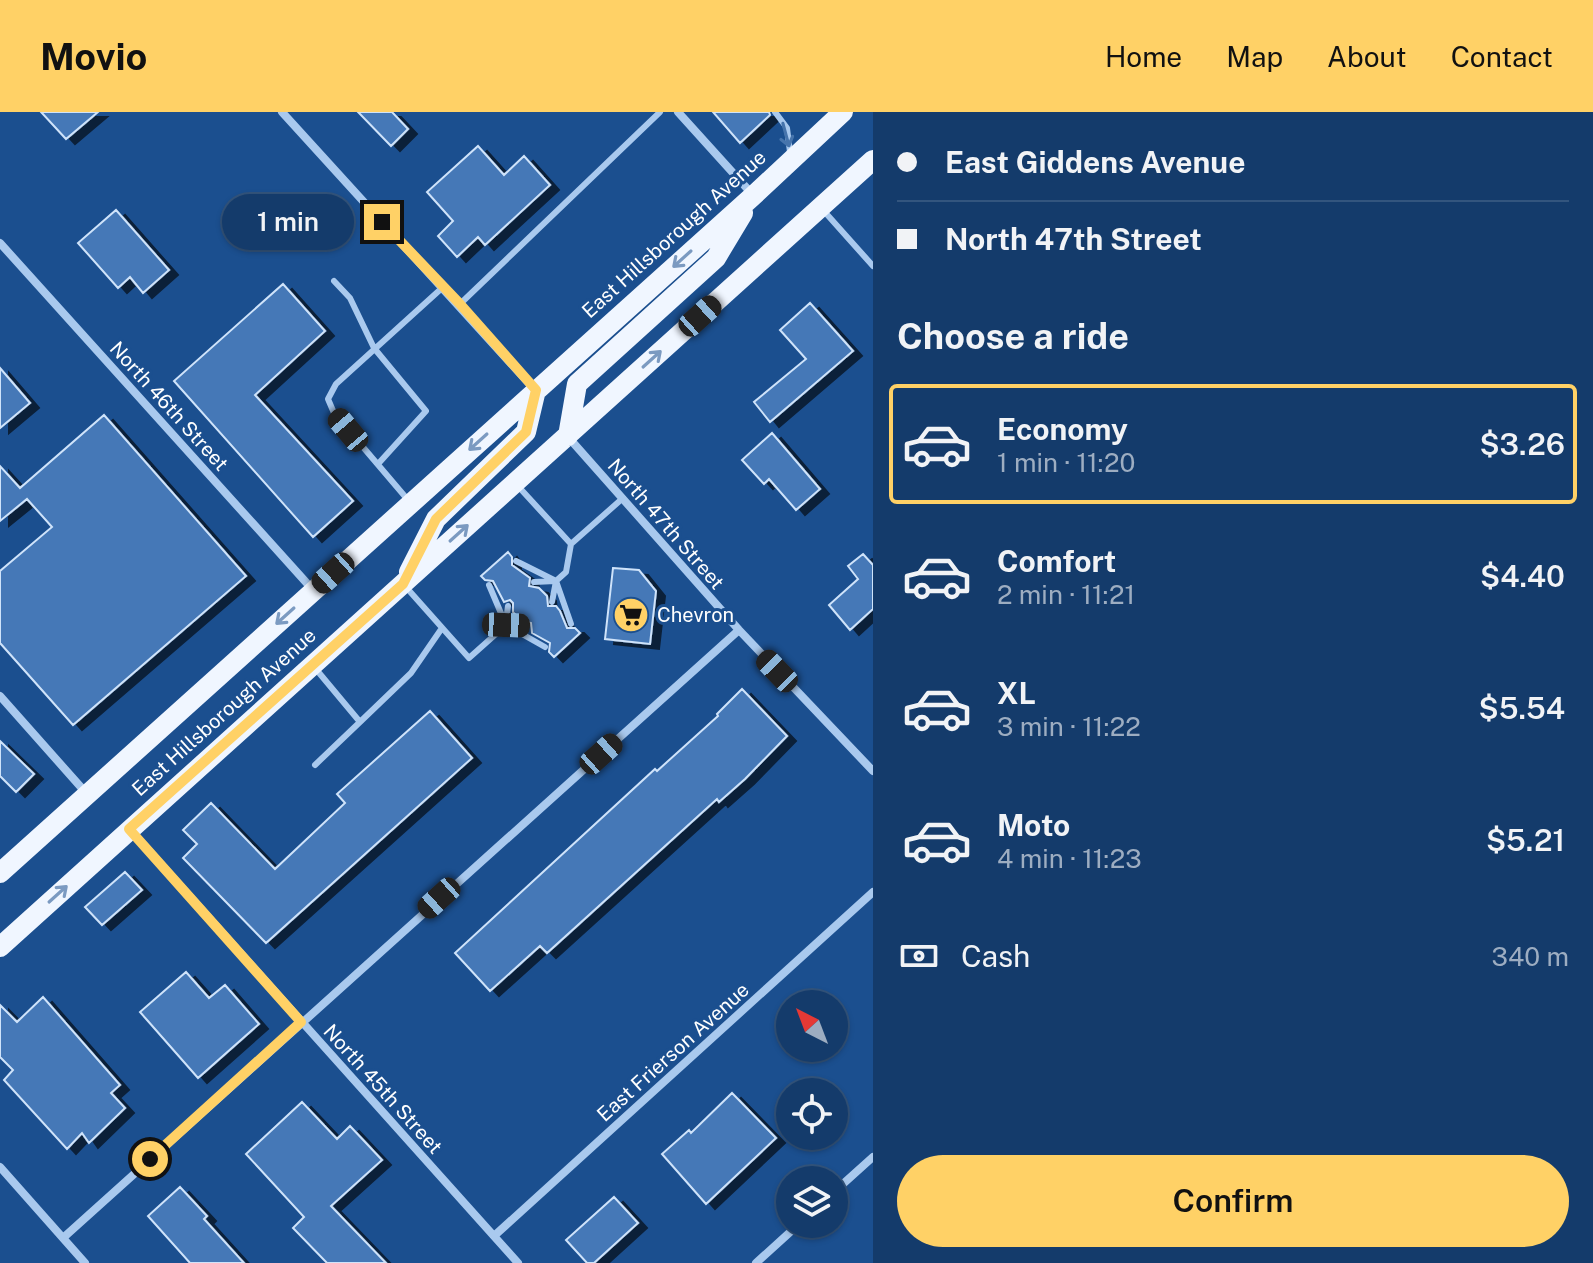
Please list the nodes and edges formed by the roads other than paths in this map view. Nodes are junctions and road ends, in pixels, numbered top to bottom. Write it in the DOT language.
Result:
graph roads {
  1 [pos="282,112"];
  2 [pos="660,112"];
  3 [pos="678,112"];
  4 [pos="775,112"];
  5 [pos="843,112"];
  6 [pos="792,160"];
  7 [pos="873,160"];
  8 [pos="753,196"];
  9 [pos="820,208"];
  10 [pos="0,243"];
  11 [pos="873,266"];
  12 [pos="334,281"];
  13 [pos="442,288"];
  14 [pos="460,304"];
  15 [pos="374,348"];
  16 [pos="536,390"];
  17 [pos="568,436"];
  18 [pos="378,464"];
  19 [pos="515,483"];
  20 [pos="623,498"];
  21 [pos="411,503"];
  22 [pos="571,544"];
  23 [pos="516,561"];
  24 [pos="556,581"];
  25 [pos="534,582"];
  26 [pos="403,584"];
  27 [pos="489,585"];
  28 [pos="314,590"];
  29 [pos="552,602"];
  30 [pos="508,606"];
  31 [pos="571,624"];
  32 [pos="506,625"];
  33 [pos="526,626"];
  34 [pos="442,628"];
  35 [pos="739,630"];
  36 [pos="545,647"];
  37 [pos="312,665"];
  38 [pos="0,696"];
  39 [pos="360,722"];
  40 [pos="315,765"];
  41 [pos="873,771"];
  42 [pos="87,794"];
  43 [pos="129,829"];
  44 [pos="0,873"];
  45 [pos="873,892"];
  46 [pos="0,947"];
  47 [pos="301,1022"];
  48 [pos="873,1157"];
  49 [pos="0,1167"];
  50 [pos="848,1179"];
  51 [pos="494,1236"];
  52 [pos="63,1238"];
  53 [pos="784,1238"];
  54 [pos="85,1263"];
  55 [pos="518,1263"];
  56 [pos="756,1263"];
  1 -- 13 [label="street"];
  2 -- 14 [label="lane"];
  3 -- 8 [label="street"];
  4 -- 6 [label="lane, one-way"];
  5 -- 6 [label="main road, East Hillsborough Avenue"];
  6 -- 8 [label="main road, East Hillsborough Avenue"];
  7 -- 9 [label="main road, East Hillsborough Avenue"];
  8 -- 16 [label="main road, East Hillsborough Avenue, one-way"];
  8 -- 17 [label="main road"];
  9 -- 11 [label="lane"];
  17 -- 9 [label="main road, East Hillsborough Avenue, one-way"];
  10 -- 28 [label="street, North 46th Street"];
  12 -- 15 [label="lane"];
  13 -- 14 [label="street"];
  13 -- 15 [label="lane"];
  14 -- 16 [label="street"];
  15 -- 18 [label="lane"];
  15 -- 18 [label="lane"];
  16 -- 21 [label="main road, East Hillsborough Avenue, one-way"];
  16 -- 26 [label="main road"];
  17 -- 19 [label="main road, East Hillsborough Avenue"];
  17 -- 20 [label="street, North 47th Street"];
  18 -- 21 [label="lane"];
  19 -- 22 [label="lane"];
  26 -- 19 [label="main road, East Hillsborough Avenue, one-way"];
  20 -- 22 [label="lane"];
  20 -- 35 [label="street, North 47th Street"];
  21 -- 28 [label="main road, East Hillsborough Avenue"];
  22 -- 24 [label="lane"];
  23 -- 24 [label="lane"];
  24 -- 25 [label="lane"];
  24 -- 29 [label="lane"];
  24 -- 31 [label="lane"];
  26 -- 34 [label="lane"];
  26 -- 37 [label="main road, East Hillsborough Avenue"];
  27 -- 32 [label="lane"];
  28 -- 42 [label="main road, East Hillsborough Avenue, one-way"];
  30 -- 32 [label="lane"];
  32 -- 33 [label="lane"];
  32 -- 34 [label="lane"];
  32 -- 36 [label="lane"];
  34 -- 39 [label="lane"];
  35 -- 41 [label="street, North 47th Street"];
  35 -- 47 [label="street"];
  37 -- 39 [label="lane"];
  37 -- 43 [label="main road, East Hillsborough Avenue"];
  38 -- 42 [label="street"];
  39 -- 40 [label="lane"];
  42 -- 44 [label="main road, East Hillsborough Avenue"];
  46 -- 43 [label="main road, East Hillsborough Avenue, one-way"];
  43 -- 47 [label="street, North 45th Street"];
  45 -- 51 [label="street, East Frierson Avenue"];
  47 -- 51 [label="street, North 45th Street"];
  47 -- 52 [label="street"];
  48 -- 50 [label="street"];
  49 -- 52 [label="street"];
  51 -- 55 [label="street, North 45th Street"];
  52 -- 54 [label="street"];
  53 -- 56 [label="street"];
}
